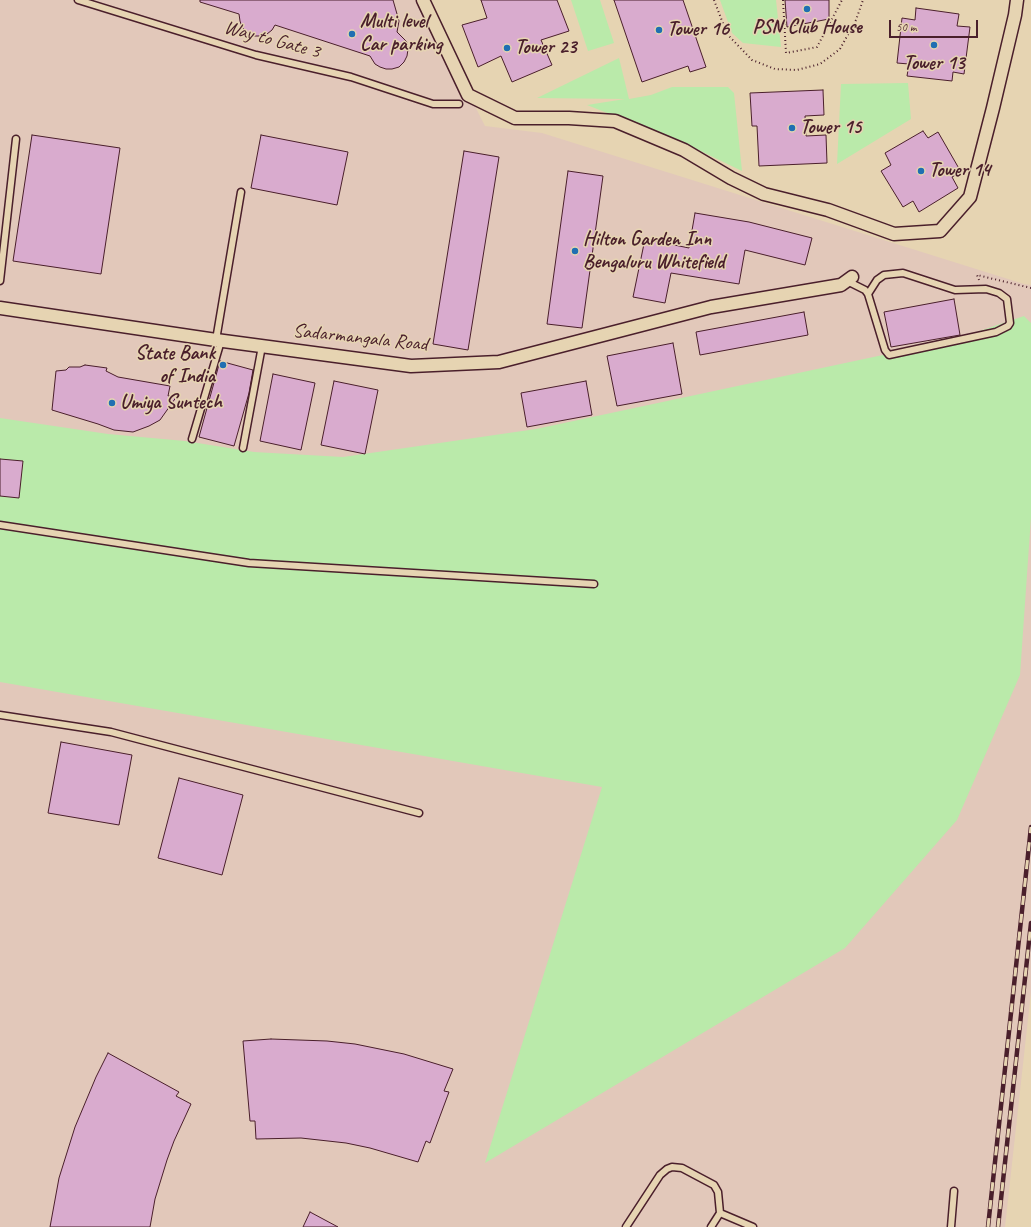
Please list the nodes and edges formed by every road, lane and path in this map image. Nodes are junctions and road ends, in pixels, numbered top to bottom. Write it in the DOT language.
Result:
graph roads {
  1 [pos="78,0"];
  2 [pos="423,0"];
  3 [pos="714,0"];
  4 [pos="782,0"];
  5 [pos="842,0"];
  6 [pos="863,0"];
  7 [pos="1017,0"];
  8 [pos="459,104"];
  9 [pos="16,139"];
  10 [pos="241,192"];
  11 [pos="849,279"];
  12 [pos="0,281"];
  13 [pos="1031,288"];
  14 [pos="982,289"];
  15 [pos="868,294"];
  16 [pos="0,308"];
  17 [pos="218,341"];
  18 [pos="262,346"];
  19 [pos="192,439"];
  20 [pos="243,448"];
  21 [pos="0,525"];
  22 [pos="594,584"];
  23 [pos="0,715"];
  24 [pos="420,813"];
  25 [pos="954,1191"];
  26 [pos="720,1213"];
  27 [pos="626,1227"];
  28 [pos="711,1227"];
  29 [pos="753,1227"];
  30 [pos="951,1227"];
  1 -- 8 [label="lane, Way to Gate 3"];
  2 -- 7 [label="street"];
  3 -- 6 [label="path"];
  4 -- 5 [label="path"];
  9 -- 12 [label="lane"];
  10 -- 17 [label="lane"];
  11 -- 15 [label="lane"];
  11 -- 18 [label="street, Sadarmangala Road"];
  13 -- 14 [label="path"];
  14 -- 15 [label="lane"];
  14 -- 15 [label="lane"];
  16 -- 17 [label="street, Sadarmangala Road"];
  17 -- 18 [label="street, Sadarmangala Road"];
  17 -- 19 [label="lane"];
  18 -- 20 [label="lane"];
  21 -- 22 [label="lane"];
  23 -- 24 [label="lane"];
  25 -- 30 [label="lane"];
  26 -- 27 [label="lane"];
  26 -- 28 [label="lane"];
  26 -- 29 [label="lane"];
}
